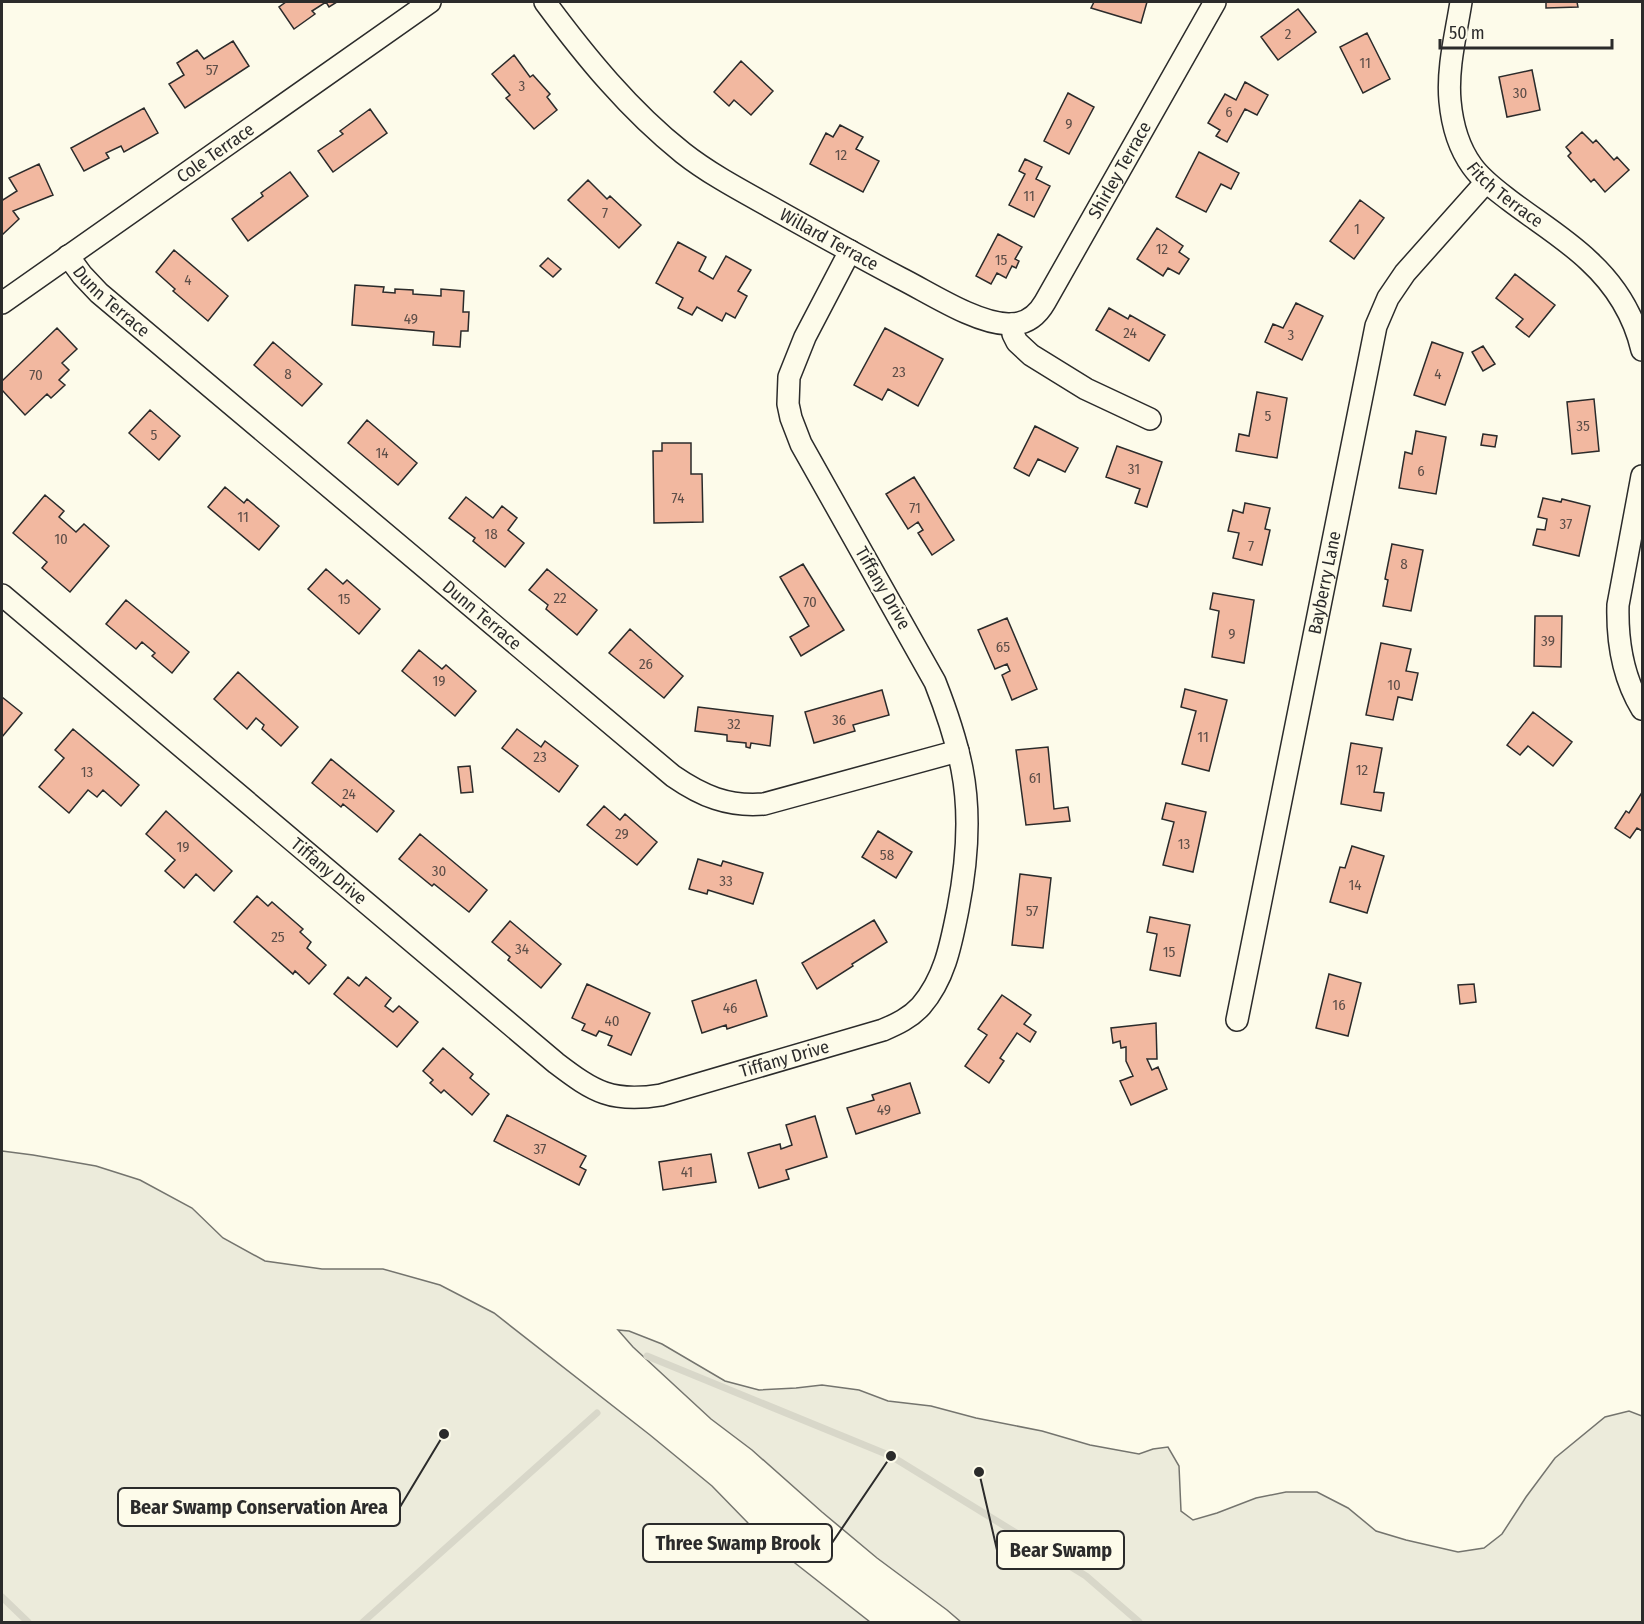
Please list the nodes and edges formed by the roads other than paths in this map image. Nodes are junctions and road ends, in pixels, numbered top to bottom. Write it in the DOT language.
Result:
graph roads {
  1 [pos="430,2"];
  2 [pos="545,2"];
  3 [pos="1215,2"];
  4 [pos="1461,2"];
  5 [pos="1486,182"];
  6 [pos="850,251"];
  7 [pos="68,256"];
  8 [pos="2,303"];
  9 [pos="1012,324"];
  10 [pos="1642,350"];
  11 [pos="1150,419"];
  12 [pos="1642,476"];
  13 [pos="2,595"];
  14 [pos="1642,710"];
  15 [pos="958,751"];
  16 [pos="1237,1020"];
  1 -- 7 [label="street, Cole Terrace"];
  2 -- 6 [label="street, Willard Terrace"];
  3 -- 9 [label="street, Shirley Terrace"];
  4 -- 5 [label="street, Fitch Terrace"];
  5 -- 10 [label="street, Fitch Terrace"];
  5 -- 16 [label="street, Bayberry Lane"];
  6 -- 9 [label="street, Willard Terrace"];
  6 -- 15 [label="street, Tiffany Drive"];
  7 -- 8 [label="street, Cole Terrace"];
  7 -- 15 [label="street, Dunn Terrace"];
  9 -- 11 [label="street"];
  12 -- 14 [label="street"];
  13 -- 15 [label="street, Tiffany Drive"];
}
